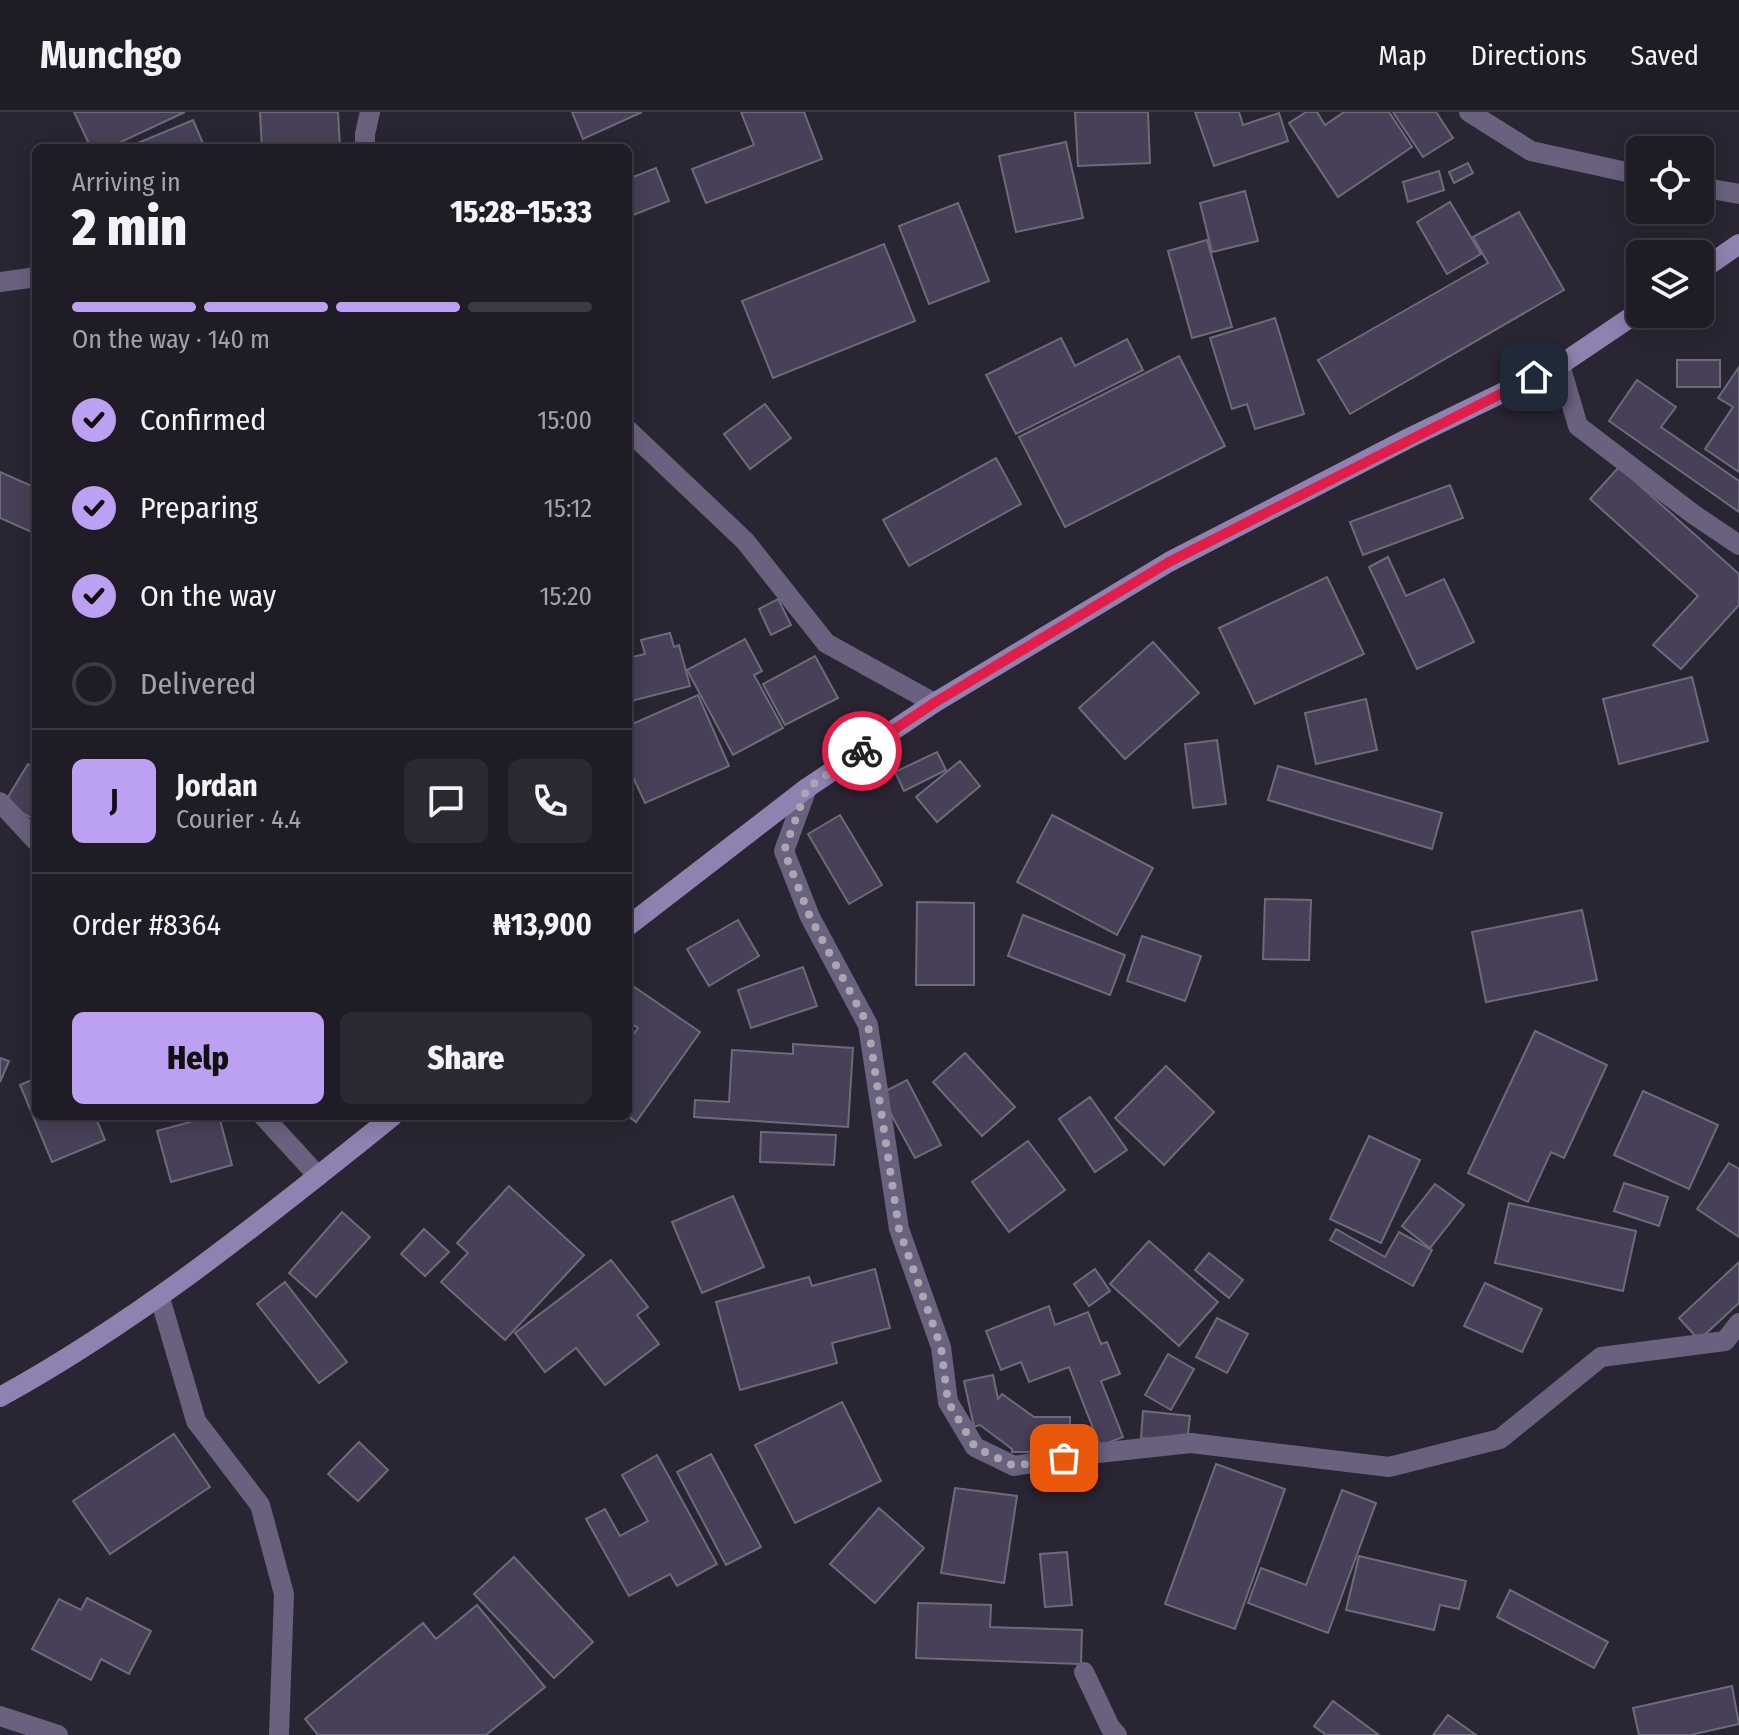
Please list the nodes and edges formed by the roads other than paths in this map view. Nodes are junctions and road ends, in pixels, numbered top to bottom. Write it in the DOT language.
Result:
graph roads {
  1 [pos="370,112"];
  2 [pos="1469,112"];
  3 [pos="365,144"];
  4 [pos="1626,172"];
  5 [pos="1714,190"];
  6 [pos="1739,194"];
  7 [pos="1739,244"];
  8 [pos="1714,261"];
  9 [pos="32,278"];
  10 [pos="0,282"];
  11 [pos="1626,320"];
  12 [pos="1560,365"];
  13 [pos="632,434"];
  14 [pos="1739,545"];
  15 [pos="934,703"];
  16 [pos="807,788"];
  17 [pos="0,802"];
  18 [pos="32,837"];
  19 [pos="632,923"];
  20 [pos="267,1120"];
  21 [pos="388,1120"];
  22 [pos="318,1176"];
  23 [pos="160,1298"];
  24 [pos="1739,1323"];
  25 [pos="0,1397"];
  26 [pos="1084,1672"];
  27 [pos="0,1716"];
  28 [pos="58,1735"];
  29 [pos="279,1735"];
  30 [pos="1117,1735"];
  1 -- 3 [label="street"];
  2 -- 4 [label="street"];
  5 -- 6 [label="street"];
  7 -- 8 [label="main road"];
  9 -- 10 [label="street"];
  11 -- 12 [label="main road"];
  12 -- 14 [label="street"];
  12 -- 15 [label="main road"];
  13 -- 15 [label="street"];
  15 -- 16 [label="main road"];
  16 -- 19 [label="main road"];
  16 -- 24 [label="street"];
  17 -- 18 [label="street"];
  20 -- 22 [label="street"];
  21 -- 22 [label="main road"];
  22 -- 23 [label="main road"];
  23 -- 25 [label="main road"];
  23 -- 29 [label="street"];
  26 -- 30 [label="street"];
  27 -- 28 [label="street"];
}
